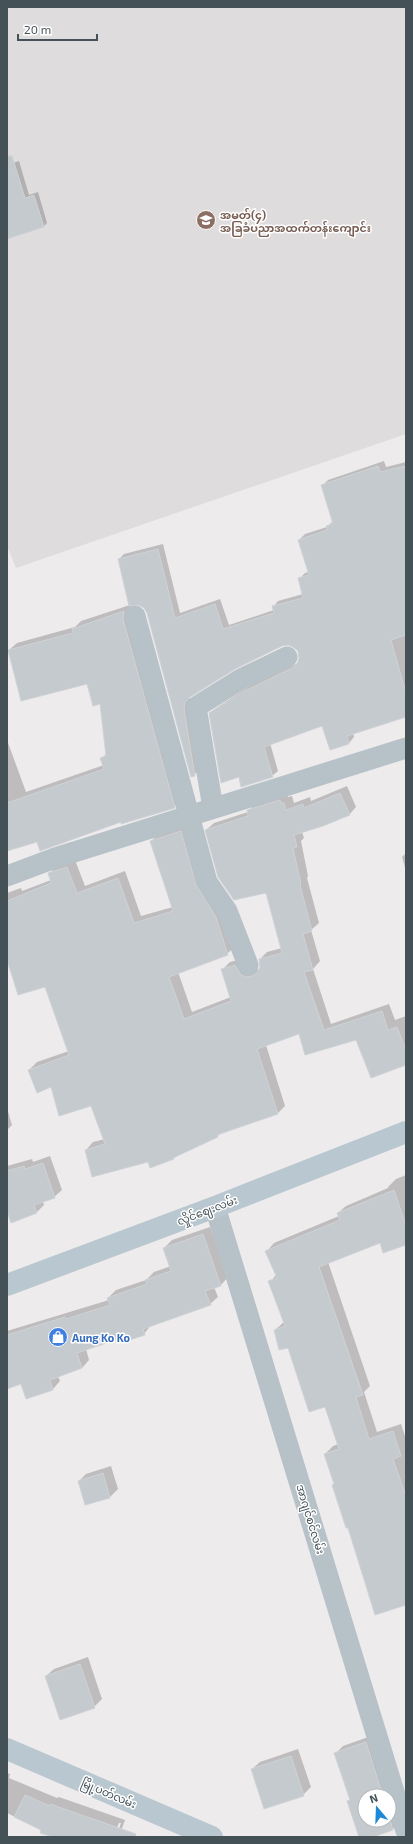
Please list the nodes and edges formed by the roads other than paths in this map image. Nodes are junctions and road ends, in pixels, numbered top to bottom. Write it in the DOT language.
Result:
graph roads {
  1 [pos="135,616"];
  2 [pos="287,657"];
  3 [pos="406,748"];
  4 [pos="213,808"];
  5 [pos="188,816"];
  6 [pos="7,876"];
  7 [pos="248,965"];
  8 [pos="406,1132"];
  9 [pos="215,1207"];
  10 [pos="7,1285"];
  11 [pos="7,1749"];
  12 [pos="400,1788"];
  13 [pos="406,1831"];
  14 [pos="209,1837"];
  1 -- 5 [label="street"];
  2 -- 4 [label="street"];
  3 -- 4 [label="street"];
  4 -- 5 [label="street"];
  5 -- 6 [label="street"];
  5 -- 7 [label="street"];
  8 -- 9 [label="street, လှိုင်ဈေးလမ်း"];
  9 -- 10 [label="street, လှိုင်ဈေးလမ်း"];
  9 -- 12 [label="street, အာဂျင်စင်လမ်း"];
  11 -- 14 [label="street, မြို့ပတ်လမ်း"];
  12 -- 13 [label="street, အာဂျင်စင်လမ်း"];
}
